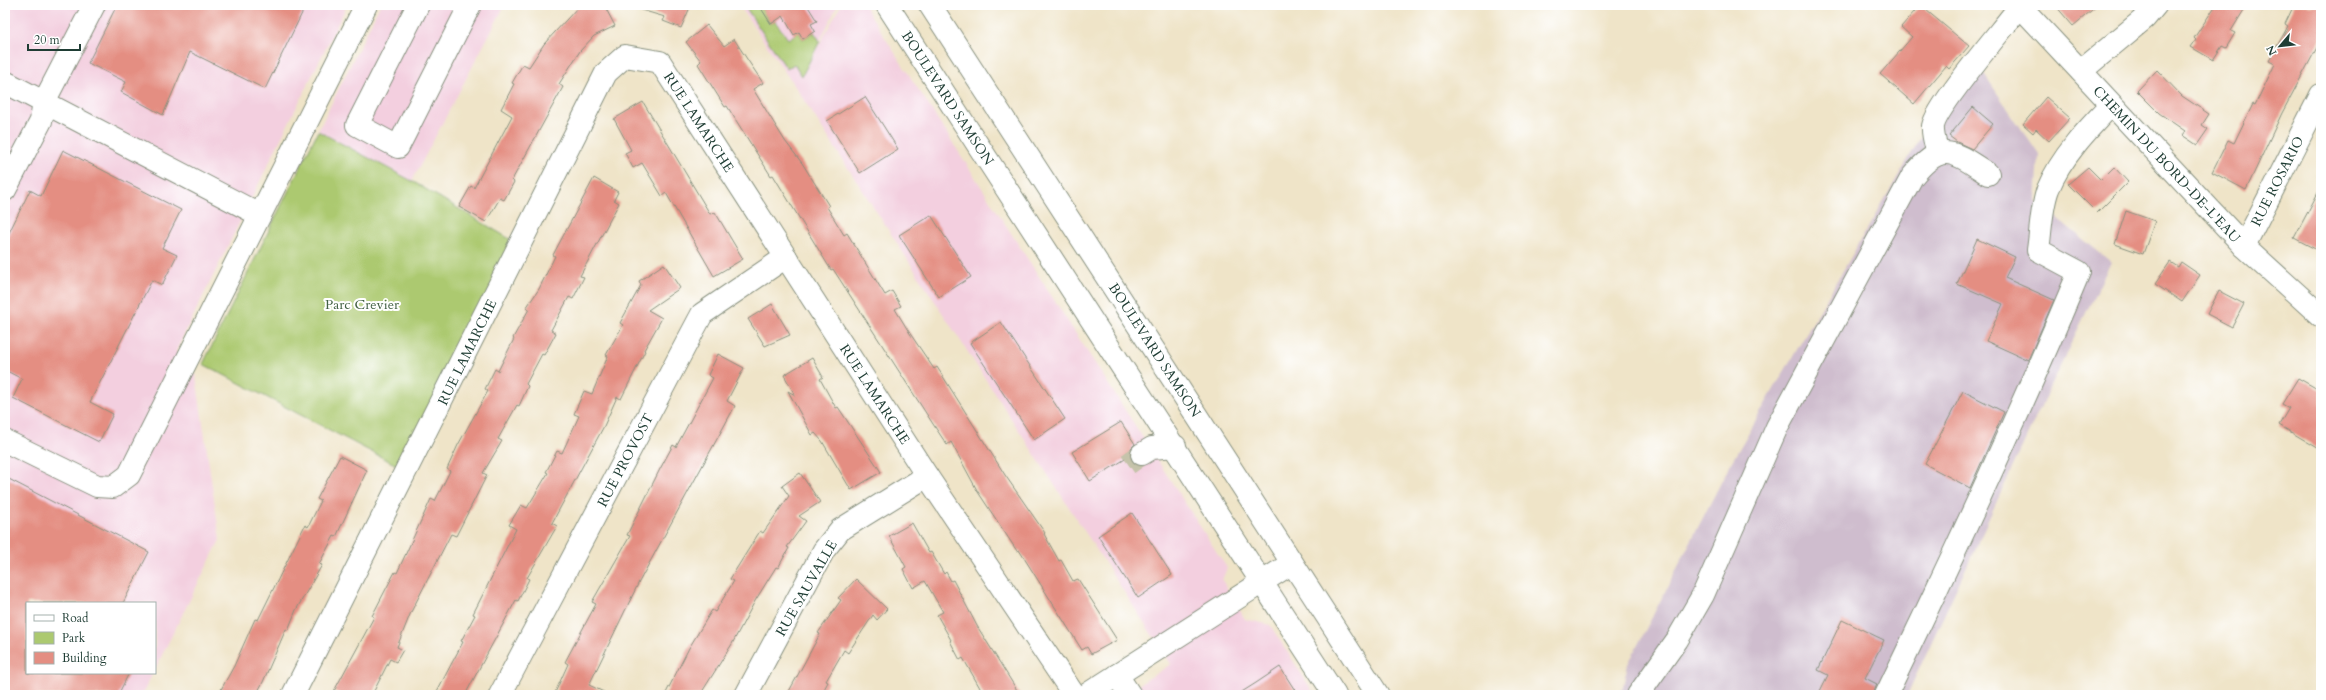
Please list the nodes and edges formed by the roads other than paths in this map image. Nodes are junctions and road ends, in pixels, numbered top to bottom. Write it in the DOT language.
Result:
graph roads {
  1 [pos="94,5"];
  2 [pos="366,5"];
  3 [pos="418,5"];
  4 [pos="470,5"];
  5 [pos="887,5"];
  6 [pos="930,5"];
  7 [pos="2156,5"];
  8 [pos="2019,6"];
  9 [pos="2081,71"];
  10 [pos="5,82"];
  11 [pos="2321,95"];
  12 [pos="44,102"];
  13 [pos="2111,105"];
  14 [pos="1938,154"];
  15 [pos="1988,174"];
  16 [pos="5,190"];
  17 [pos="260,215"];
  18 [pos="2244,246"];
  19 [pos="786,257"];
  20 [pos="2321,316"];
  21 [pos="5,441"];
  22 [pos="1175,446"];
  23 [pos="1142,454"];
  24 [pos="927,476"];
  25 [pos="1292,563"];
  26 [pos="1262,582"];
  27 [pos="1117,675"];
  28 [pos="294,695"];
  29 [pos="500,695"];
  30 [pos="746,695"];
  31 [pos="1074,695"];
  32 [pos="1086,695"];
  33 [pos="1130,695"];
  34 [pos="1336,695"];
  35 [pos="1378,695"];
  36 [pos="1638,695"];
  37 [pos="1886,695"];
  1 -- 12 [label="street"];
  2 -- 17 [label="street"];
  3 -- 4 [label="street"];
  5 -- 22 [label="street, BOULEVARD SAMSON"];
  6 -- 25 [label="street, BOULEVARD SAMSON"];
  7 -- 9 [label="street"];
  8 -- 9 [label="street, CHEMIN DU BORD-DE-L'EAU"];
  8 -- 14 [label="street"];
  9 -- 13 [label="street, CHEMIN DU BORD-DE-L'EAU"];
  10 -- 12 [label="street"];
  11 -- 18 [label="street, RUE ROSARIO"];
  12 -- 16 [label="street"];
  12 -- 17 [label="street"];
  13 -- 18 [label="street, CHEMIN DU BORD-DE-L'EAU"];
  13 -- 37 [label="street"];
  14 -- 15 [label="street"];
  14 -- 36 [label="street"];
  17 -- 21 [label="street"];
  18 -- 20 [label="street, CHEMIN DU BORD-DE-L'EAU"];
  19 -- 24 [label="street, RUE LAMARCHE"];
  19 -- 28 [label="street, RUE LAMARCHE"];
  19 -- 29 [label="street, RUE PROVOST"];
  22 -- 23 [label="street"];
  22 -- 26 [label="street, BOULEVARD SAMSON"];
  24 -- 30 [label="street, RUE SAUVALLE"];
  24 -- 31 [label="street, RUE LAMARCHE"];
  25 -- 26 [label="street"];
  25 -- 35 [label="street, BOULEVARD SAMSON"];
  26 -- 27 [label="street"];
  26 -- 34 [label="street, BOULEVARD SAMSON"];
  27 -- 32 [label="street"];
  27 -- 33 [label="street"];
}
